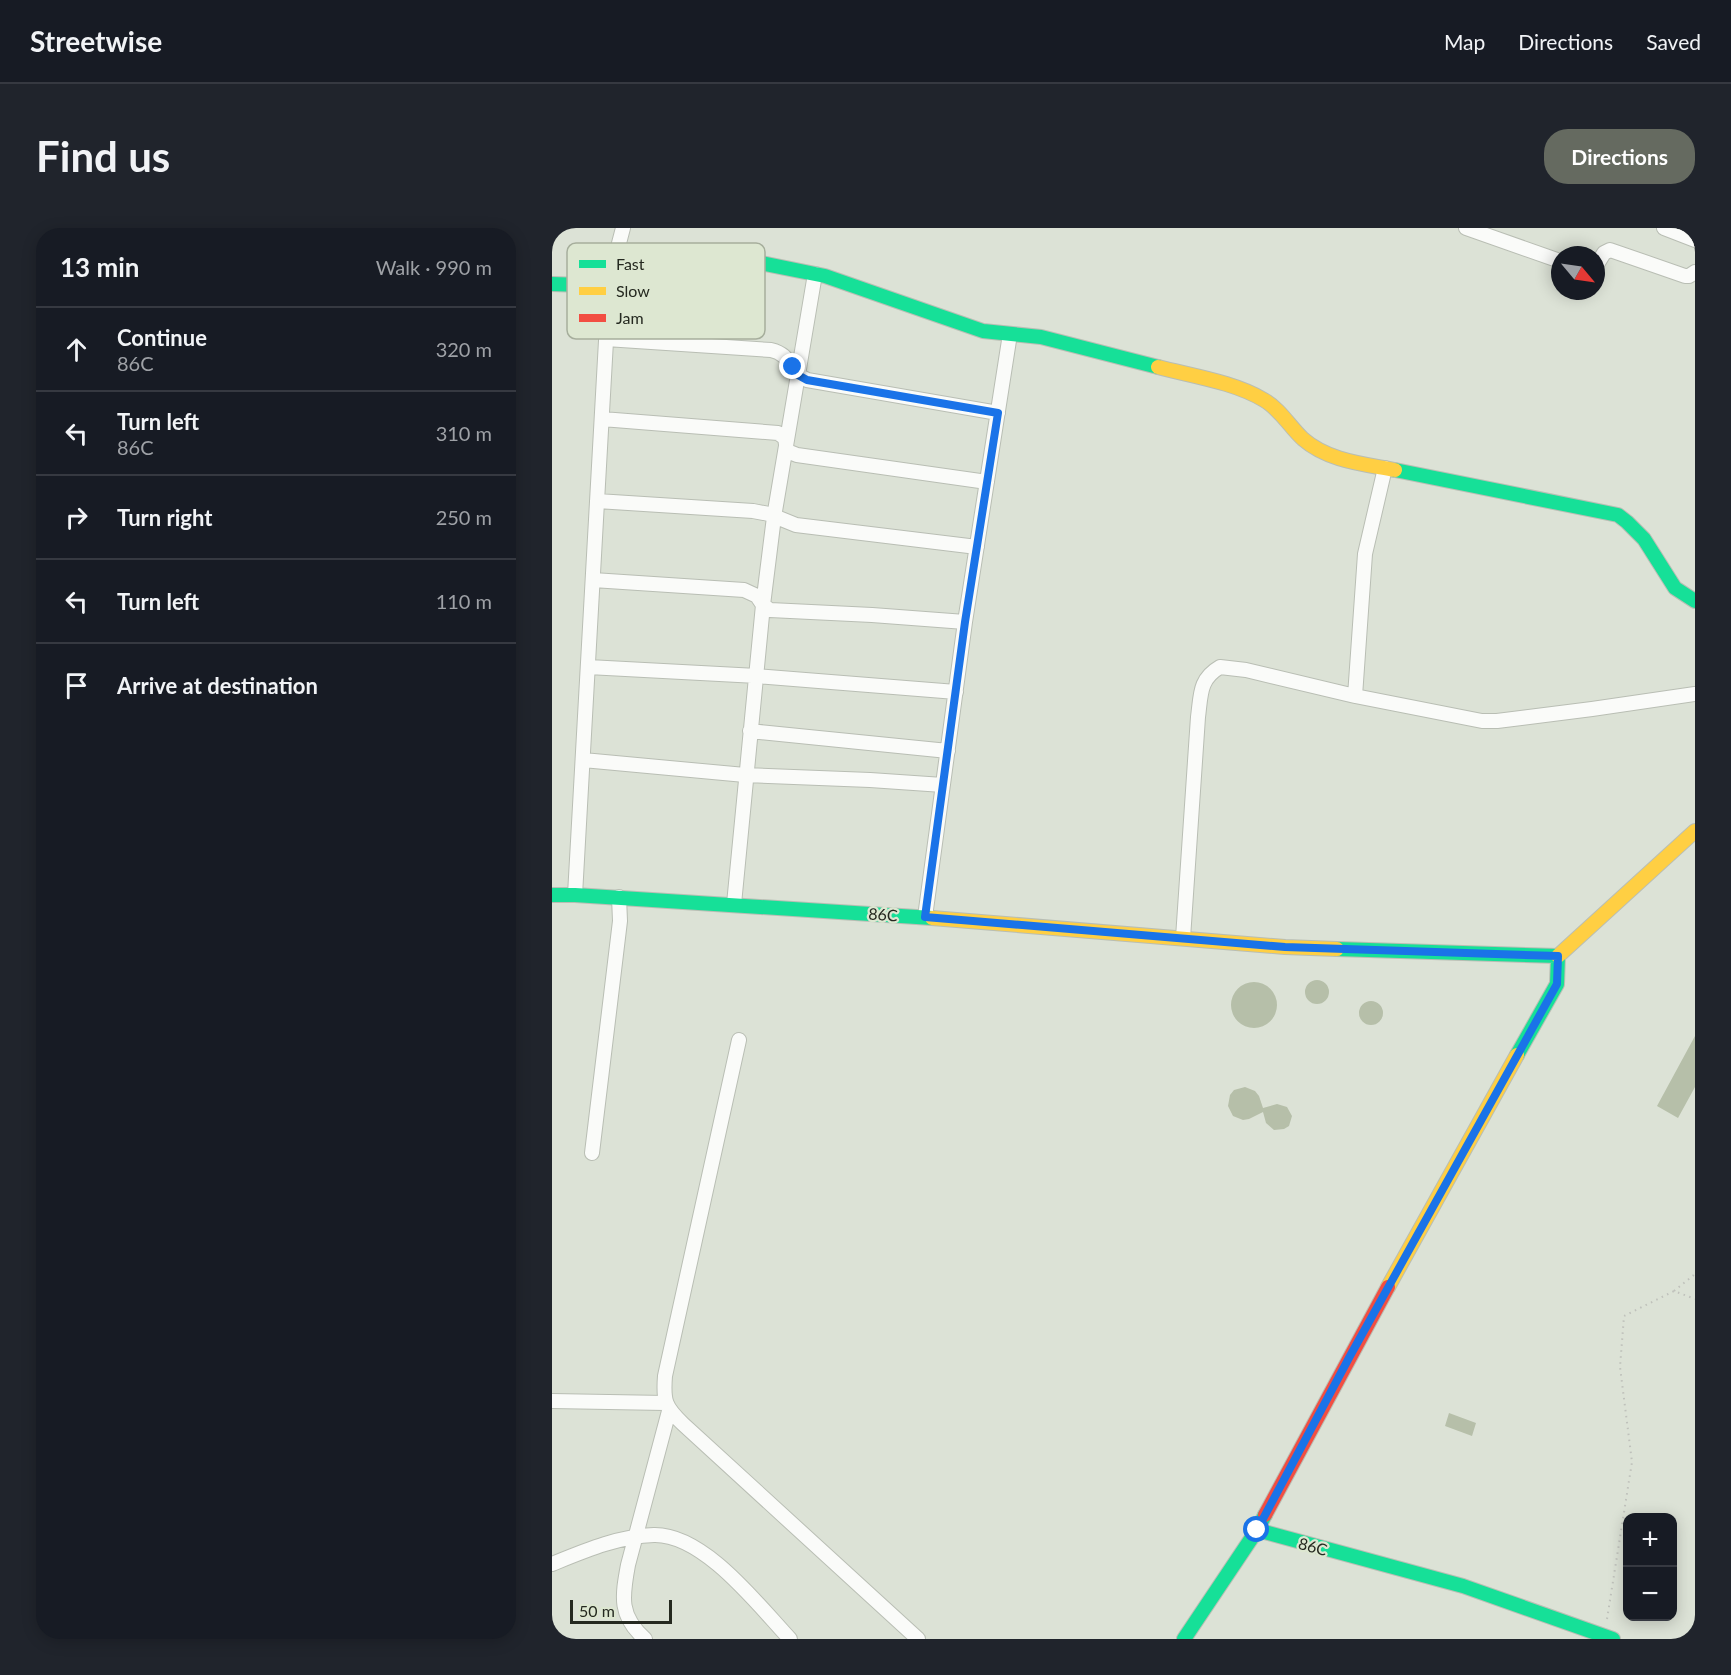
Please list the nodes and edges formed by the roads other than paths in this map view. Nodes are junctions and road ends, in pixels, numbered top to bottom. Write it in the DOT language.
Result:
graph roads {
  1 [pos="623,228"];
  2 [pos="1466,228"];
  3 [pos="1664,228"];
  4 [pos="1695,240"];
  5 [pos="619,243"];
  6 [pos="1605,252"];
  7 [pos="1551,258"];
  8 [pos="765,264"];
  9 [pos="1695,272"];
  10 [pos="815,273"];
  11 [pos="552,284"];
  12 [pos="567,284"];
  13 [pos="1010,334"];
  14 [pos="606,339"];
  15 [pos="798,375"];
  16 [pos="998,413"];
  17 [pos="602,420"];
  18 [pos="786,447"];
  19 [pos="1384,468"];
  20 [pos="987,482"];
  21 [pos="597,501"];
  22 [pos="774,517"];
  23 [pos="977,548"];
  24 [pos="593,580"];
  25 [pos="1695,601"];
  26 [pos="763,605"];
  27 [pos="965,622"];
  28 [pos="588,667"];
  29 [pos="757,676"];
  30 [pos="956,692"];
  31 [pos="1695,694"];
  32 [pos="1355,696"];
  33 [pos="750,730"];
  34 [pos="948,751"];
  35 [pos="583,760"];
  36 [pos="745,775"];
  37 [pos="943,785"];
  38 [pos="1695,831"];
  39 [pos="575,894"];
  40 [pos="552,895"];
  41 [pos="619,897"];
  42 [pos="734,904"];
  43 [pos="925,917"];
  44 [pos="1183,938"];
  45 [pos="1558,956"];
  46 [pos="740,1040"];
  47 [pos="592,1152"];
  48 [pos="552,1401"];
  49 [pos="667,1407"];
  50 [pos="1257,1530"];
  51 [pos="635,1538"];
  52 [pos="552,1564"];
  53 [pos="1608,1638"];
  54 [pos="645,1639"];
  55 [pos="790,1639"];
  56 [pos="918,1639"];
  57 [pos="1184,1639"];
  1 -- 5 [label="street"];
  2 -- 7 [label="street"];
  3 -- 4 [label="street"];
  6 -- 9 [label="street"];
  8 -- 10 [label="main road"];
  10 -- 13 [label="main road"];
  10 -- 15 [label="street"];
  11 -- 12 [label="main road"];
  13 -- 16 [label="street"];
  13 -- 19 [label="main road"];
  14 -- 15 [label="street"];
  14 -- 17 [label="street"];
  15 -- 16 [label="street"];
  15 -- 18 [label="street"];
  16 -- 20 [label="street"];
  17 -- 18 [label="street"];
  17 -- 21 [label="street"];
  18 -- 20 [label="street"];
  18 -- 22 [label="street"];
  19 -- 25 [label="main road"];
  19 -- 32 [label="street"];
  20 -- 23 [label="street"];
  21 -- 22 [label="street"];
  21 -- 24 [label="street"];
  22 -- 23 [label="street"];
  22 -- 26 [label="street"];
  23 -- 27 [label="street"];
  24 -- 26 [label="street"];
  24 -- 28 [label="street"];
  26 -- 27 [label="street"];
  26 -- 29 [label="street"];
  27 -- 30 [label="street"];
  28 -- 29 [label="street"];
  28 -- 35 [label="street"];
  29 -- 30 [label="street"];
  29 -- 33 [label="street"];
  30 -- 34 [label="street"];
  31 -- 32 [label="street"];
  32 -- 44 [label="street"];
  33 -- 34 [label="street"];
  33 -- 36 [label="street"];
  34 -- 37 [label="street"];
  35 -- 36 [label="street"];
  35 -- 39 [label="street"];
  36 -- 37 [label="street"];
  36 -- 42 [label="street"];
  37 -- 43 [label="street"];
  38 -- 45 [label="main road"];
  39 -- 40 [label="main road, 86C"];
  39 -- 41 [label="main road, 86C"];
  41 -- 42 [label="main road, 86C"];
  41 -- 47 [label="street"];
  42 -- 43 [label="main road, 86C"];
  43 -- 44 [label="main road, 86C"];
  44 -- 45 [label="main road, 86C"];
  45 -- 50 [label="main road"];
  46 -- 49 [label="street"];
  48 -- 49 [label="street"];
  49 -- 51 [label="street"];
  49 -- 56 [label="street"];
  50 -- 53 [label="main road, 86C"];
  50 -- 57 [label="main road"];
  51 -- 52 [label="street"];
  51 -- 54 [label="street"];
  51 -- 55 [label="street"];
}
